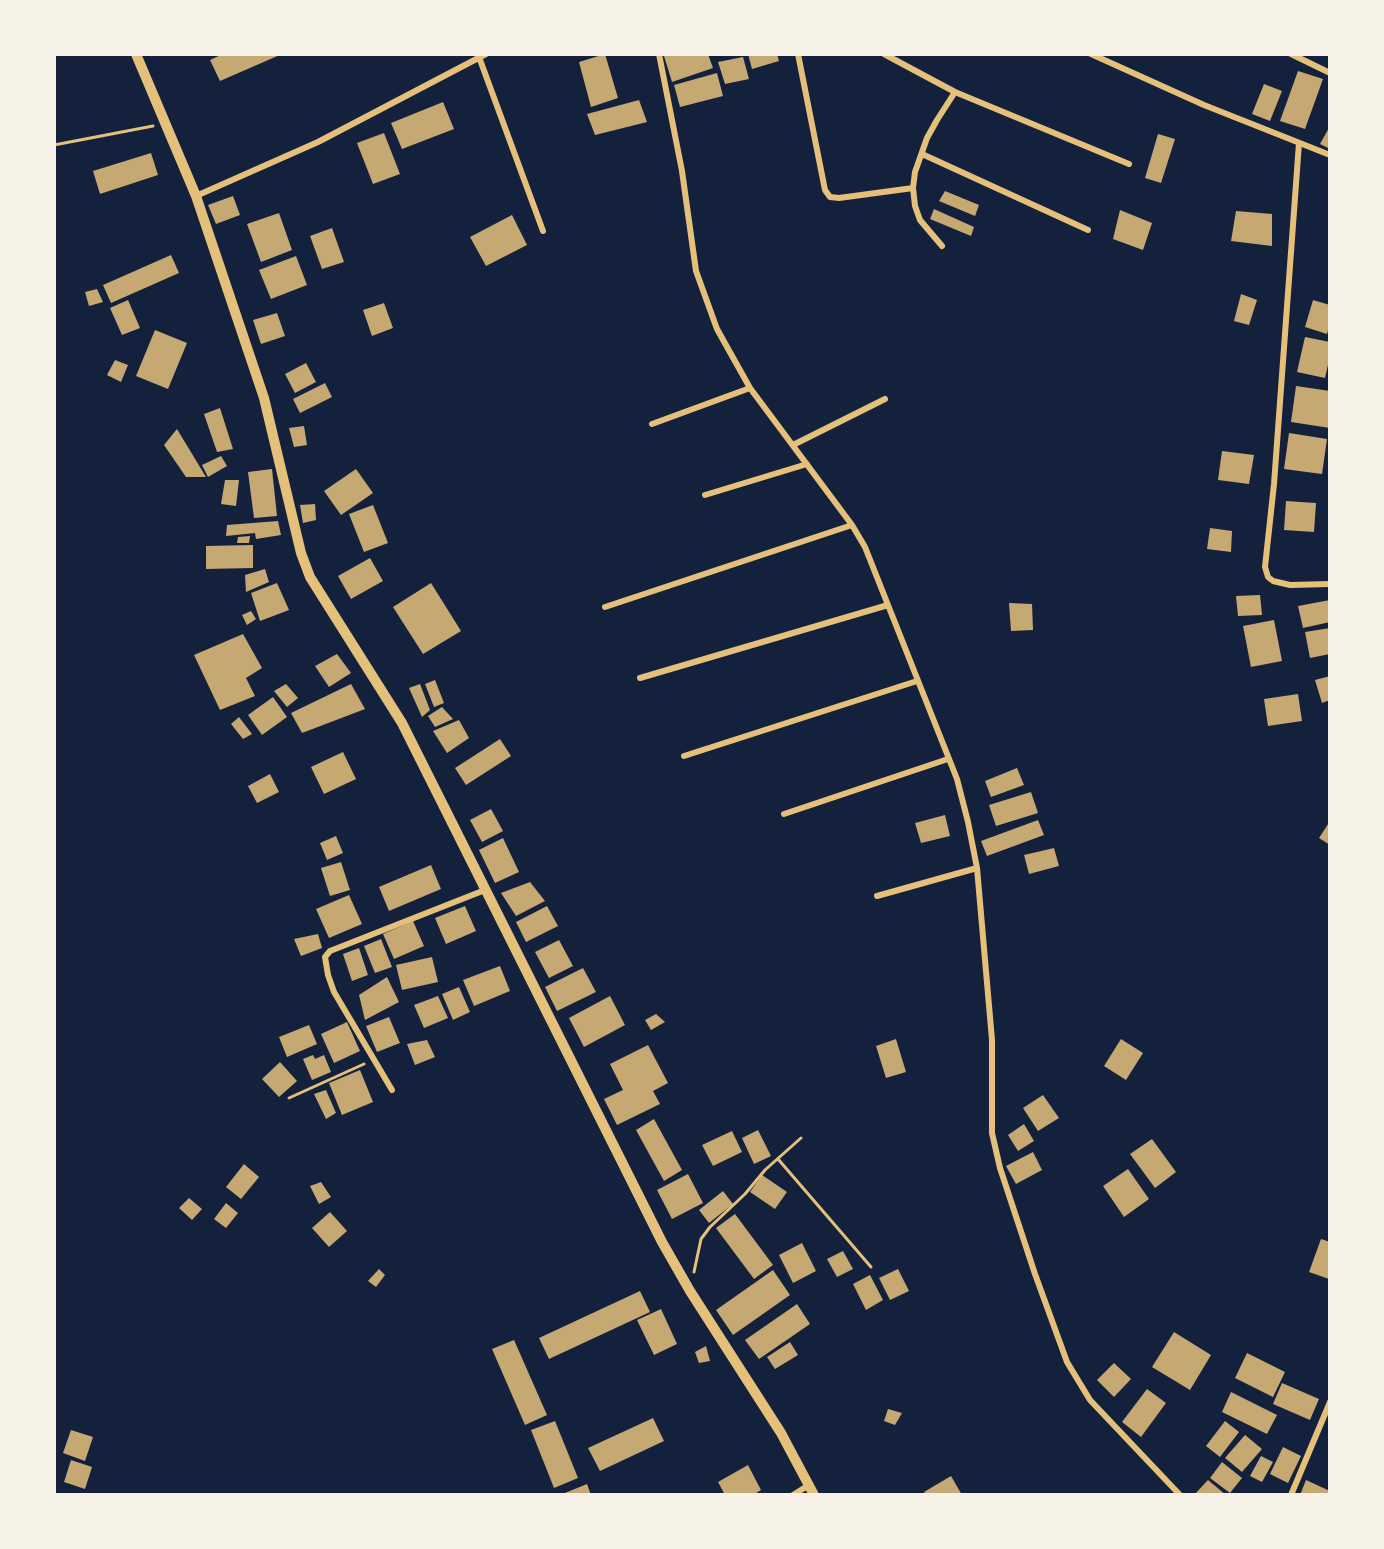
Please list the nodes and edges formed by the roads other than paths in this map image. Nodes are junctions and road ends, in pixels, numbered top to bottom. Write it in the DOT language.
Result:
graph roads {
  1 [pos="136,54"];
  2 [pos="486,54"];
  3 [pos="659,54"];
  4 [pos="798,54"];
  5 [pos="884,54"];
  6 [pos="1091,54"];
  7 [pos="1291,54"];
  8 [pos="479,57"];
  9 [pos="1330,73"];
  10 [pos="955,92"];
  11 [pos="1299,143"];
  12 [pos="922,154"];
  13 [pos="1330,155"];
  14 [pos="1129,164"];
  15 [pos="913,188"];
  16 [pos="196,196"];
  17 [pos="1088,230"];
  18 [pos="543,231"];
  19 [pos="942,246"];
  20 [pos="750,388"];
  21 [pos="885,399"];
  22 [pos="651,424"];
  23 [pos="793,445"];
  24 [pos="807,464"];
  25 [pos="705,495"];
  26 [pos="852,525"];
  27 [pos="1330,584"];
  28 [pos="888,604"];
  29 [pos="605,607"];
  30 [pos="640,678"];
  31 [pos="917,681"];
  32 [pos="684,756"];
  33 [pos="948,759"];
  34 [pos="784,814"];
  35 [pos="977,868"];
  36 [pos="485,890"];
  37 [pos="877,896"];
  38 [pos="392,1090"];
  39 [pos="1330,1401"];
  40 [pos="812,1490"];
  41 [pos="793,1495"];
  42 [pos="1180,1495"];
  43 [pos="1291,1495"];
  1 -- 16 [label="main road"];
  2 -- 8 [label="street"];
  3 -- 20 [label="street"];
  4 -- 15 [label="street"];
  5 -- 10 [label="street"];
  6 -- 11 [label="street"];
  7 -- 9 [label="street"];
  8 -- 16 [label="street"];
  8 -- 18 [label="street"];
  10 -- 12 [label="street"];
  10 -- 14 [label="street"];
  11 -- 13 [label="street"];
  11 -- 27 [label="street"];
  12 -- 15 [label="street"];
  12 -- 17 [label="street"];
  15 -- 19 [label="street"];
  16 -- 36 [label="main road"];
  20 -- 22 [label="street"];
  20 -- 23 [label="street"];
  21 -- 23 [label="street"];
  23 -- 24 [label="street"];
  24 -- 25 [label="street"];
  24 -- 26 [label="street"];
  26 -- 28 [label="street"];
  26 -- 29 [label="street"];
  28 -- 30 [label="street"];
  28 -- 31 [label="street"];
  31 -- 32 [label="street"];
  31 -- 33 [label="street"];
  33 -- 34 [label="street"];
  33 -- 35 [label="street"];
  35 -- 37 [label="street"];
  35 -- 42 [label="street"];
  36 -- 38 [label="street"];
  36 -- 40 [label="main road"];
  39 -- 43 [label="street"];
  40 -- 41 [label="street"];
}
